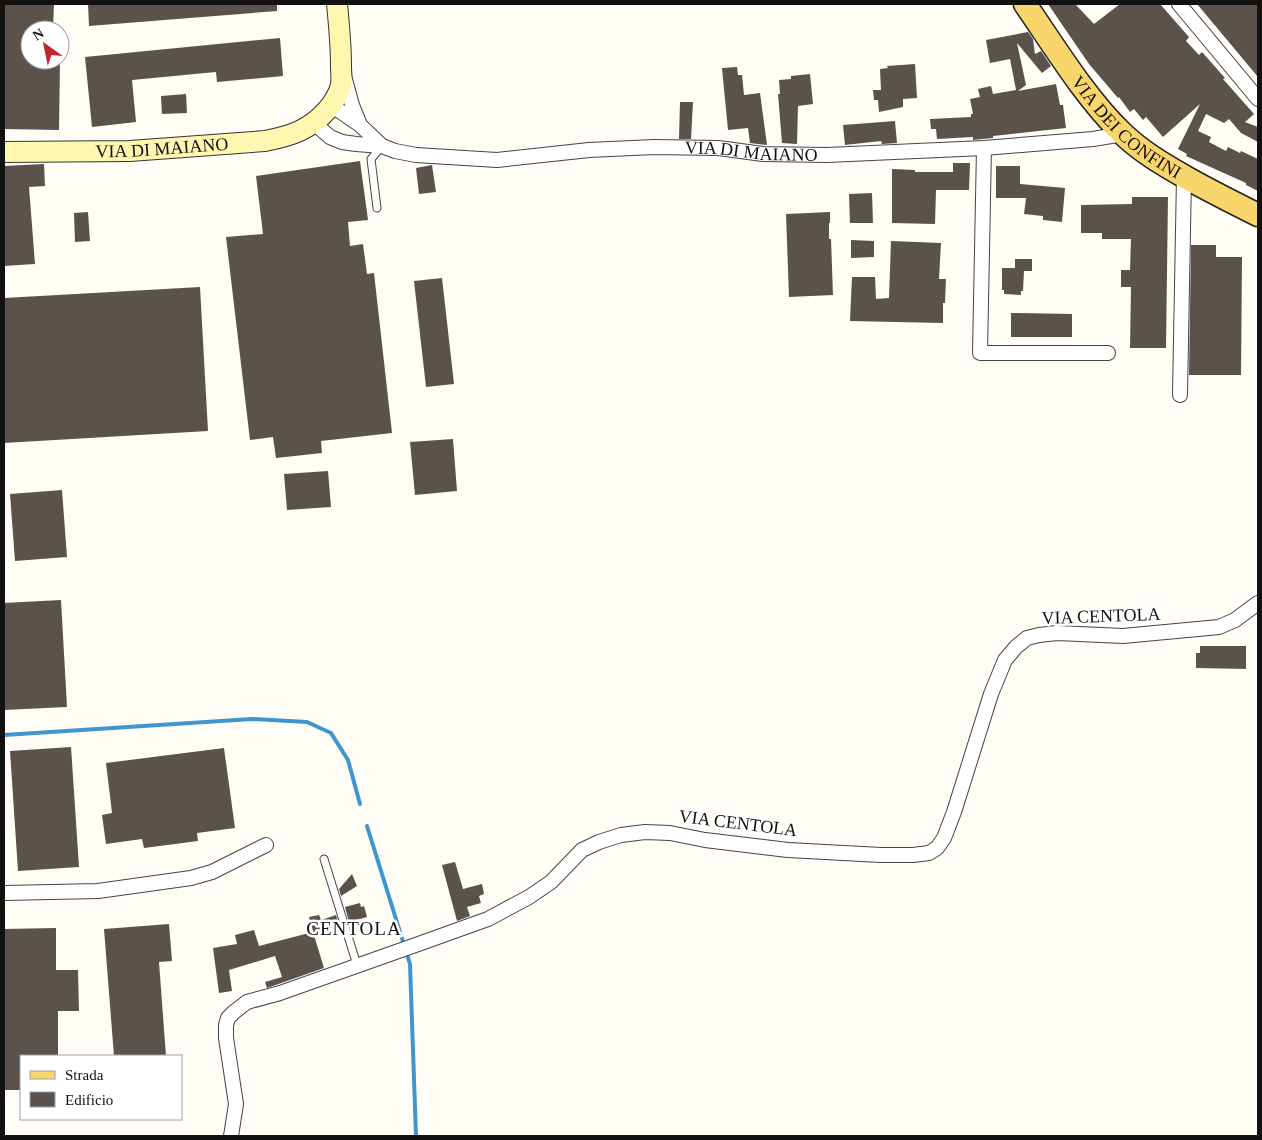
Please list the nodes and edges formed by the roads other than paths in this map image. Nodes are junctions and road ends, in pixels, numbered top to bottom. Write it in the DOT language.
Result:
graph roads {
  1 [pos="338,4"];
  2 [pos="1026,4"];
  3 [pos="1179,4"];
  4 [pos="341,65"];
  5 [pos="1258,99"];
  6 [pos="331,105"];
  7 [pos="314,124"];
  8 [pos="360,124"];
  9 [pos="1123,134"];
  10 [pos="382,146"];
  11 [pos="984,148"];
  12 [pos="4,152"];
  13 [pos="1184,176"];
  14 [pos="377,208"];
  15 [pos="1258,215"];
  16 [pos="1108,353"];
  17 [pos="1180,395"];
  18 [pos="1258,603"];
  19 [pos="266,845"];
  20 [pos="324,859"];
  21 [pos="4,893"];
  22 [pos="357,966"];
  23 [pos="231,1136"];
  1 -- 4 [label="street"];
  2 -- 9 [label="main road, VIA DEI CONFINI"];
  3 -- 5 [label="street"];
  4 -- 6 [label="street, VIA DI MAIANO"];
  4 -- 7 [label="street"];
  4 -- 8 [label="street, VIA DI MAIANO"];
  6 -- 7 [label="street, VIA DI MAIANO"];
  6 -- 8 [label="street, VIA DI MAIANO"];
  7 -- 10 [label="street, VIA DI MAIANO"];
  7 -- 12 [label="street, VIA DI MAIANO"];
  8 -- 10 [label="street, VIA DI MAIANO"];
  9 -- 11 [label="street, VIA DI MAIANO"];
  9 -- 13 [label="main road, VIA DEI CONFINI"];
  10 -- 11 [label="street, VIA DI MAIANO"];
  10 -- 14 [label="lane"];
  11 -- 16 [label="street"];
  13 -- 15 [label="main road, VIA DEI CONFINI"];
  13 -- 17 [label="street"];
  18 -- 22 [label="street, VIA CENTOLA"];
  19 -- 21 [label="street"];
  20 -- 22 [label="lane"];
  22 -- 23 [label="street, VIA CENTOLA"];
}
